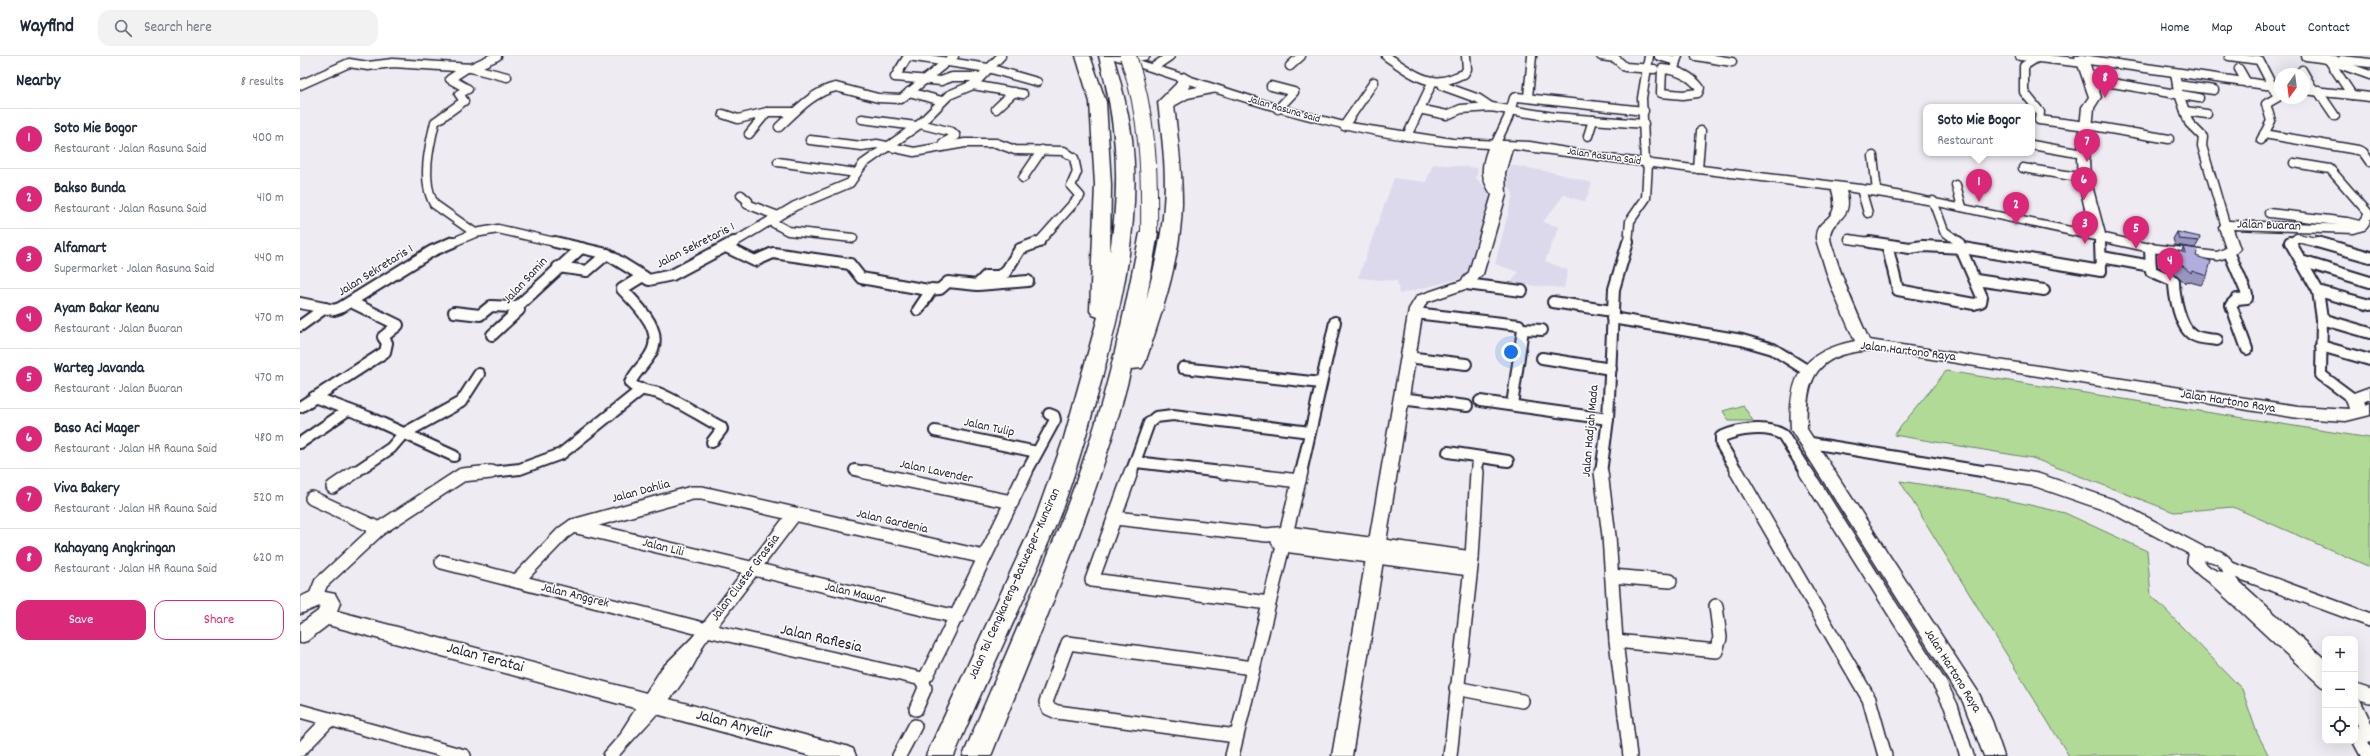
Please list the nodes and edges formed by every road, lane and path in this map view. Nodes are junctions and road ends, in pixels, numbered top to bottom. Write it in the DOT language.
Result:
graph roads {
  1 [pos="363,56"];
  2 [pos="497,56"];
  3 [pos="908,56"];
  4 [pos="954,56"];
  5 [pos="1001,56"];
  6 [pos="1106,56"];
  7 [pos="1143,56"];
  8 [pos="1170,56"];
  9 [pos="1301,56"];
  10 [pos="1387,56"];
  11 [pos="1466,56"];
  12 [pos="1532,56"];
  13 [pos="1601,56"];
  14 [pos="1649,56"];
  15 [pos="1659,56"];
  16 [pos="1695,56"];
  17 [pos="2020,56"];
  18 [pos="2229,56"];
  19 [pos="2306,56"];
  20 [pos="1124,57"];
  21 [pos="1087,58"];
  22 [pos="1677,58"];
  23 [pos="2036,58"];
  24 [pos="2325,58"];
  25 [pos="2340,58"];
  26 [pos="2082,59"];
  27 [pos="1152,62"];
  28 [pos="1732,62"];
  29 [pos="349,63"];
  30 [pos="948,63"];
  31 [pos="2370,63"];
  32 [pos="1290,66"];
  33 [pos="469,68"];
  34 [pos="988,68"];
  35 [pos="1648,69"];
  36 [pos="2239,69"];
  37 [pos="1662,70"];
  38 [pos="1674,70"];
  39 [pos="2172,72"];
  40 [pos="2370,75"];
  41 [pos="507,77"];
  42 [pos="980,77"];
  43 [pos="1184,78"];
  44 [pos="926,79"];
  45 [pos="2089,79"];
  46 [pos="1437,81"];
  47 [pos="1037,82"];
  48 [pos="1374,82"];
  49 [pos="2310,82"];
  50 [pos="2247,83"];
  51 [pos="2274,83"];
  52 [pos="973,84"];
  53 [pos="300,85"];
  54 [pos="2177,85"];
  55 [pos="1271,86"];
  56 [pos="2274,86"];
  57 [pos="1212,88"];
  58 [pos="2214,90"];
  59 [pos="2310,90"];
  60 [pos="2316,91"];
  61 [pos="909,92"];
  62 [pos="1014,92"];
  63 [pos="1024,94"];
  64 [pos="2179,94"];
  65 [pos="2352,95"];
  66 [pos="1528,97"];
  67 [pos="2370,97"];
  68 [pos="2199,98"];
  69 [pos="2274,99"];
  70 [pos="942,101"];
  71 [pos="2034,104"];
  72 [pos="2035,106"];
  73 [pos="1491,107"];
  74 [pos="1166,108"];
  75 [pos="996,109"];
  76 [pos="1278,109"];
  77 [pos="1419,109"];
  78 [pos="1511,111"];
  79 [pos="1644,111"];
  80 [pos="2185,111"];
  81 [pos="767,112"];
  82 [pos="794,112"];
  83 [pos="722,114"];
  84 [pos="2047,114"];
  85 [pos="2207,114"];
  86 [pos="2335,116"];
  87 [pos="862,118"];
  88 [pos="1593,120"];
  89 [pos="2087,123"];
  90 [pos="1644,124"];
  91 [pos="918,125"];
  92 [pos="1344,126"];
  93 [pos="780,127"];
  94 [pos="1701,131"];
  95 [pos="749,134"];
  96 [pos="1407,136"];
  97 [pos="1588,136"];
  98 [pos="810,140"];
  99 [pos="2169,140"];
  100 [pos="1501,145"];
  101 [pos="889,146"];
  102 [pos="2035,146"];
  103 [pos="933,147"];
  104 [pos="1042,150"];
  105 [pos="2083,154"];
  106 [pos="1873,156"];
  107 [pos="778,162"];
  108 [pos="2370,162"];
  109 [pos="1646,163"];
  110 [pos="2294,163"];
  111 [pos="2023,168"];
  112 [pos="1698,169"];
  113 [pos="856,173"];
  114 [pos="1024,178"];
  115 [pos="2084,178"];
  116 [pos="1956,185"];
  117 [pos="1849,188"];
  118 [pos="1877,191"];
  119 [pos="741,195"];
  120 [pos="1934,201"];
  121 [pos="1962,207"];
  122 [pos="2269,212"];
  123 [pos="1868,213"];
  124 [pos="774,219"];
  125 [pos="2368,219"];
  126 [pos="2226,227"];
  127 [pos="475,233"];
  128 [pos="853,238"];
  129 [pos="2099,238"];
  130 [pos="1849,239"];
  131 [pos="1887,245"];
  132 [pos="726,247"];
  133 [pos="581,248"];
  134 [pos="1964,248"];
  135 [pos="2150,248"];
  136 [pos="2344,250"];
  137 [pos="2229,252"];
  138 [pos="2370,252"];
  139 [pos="607,254"];
  140 [pos="2102,257"];
  141 [pos="2370,258"];
  142 [pos="2302,261"];
  143 [pos="2151,266"];
  144 [pos="558,267"];
  145 [pos="643,276"];
  146 [pos="1976,280"];
  147 [pos="1028,281"];
  148 [pos="2370,282"];
  149 [pos="1466,284"];
  150 [pos="978,285"];
  151 [pos="932,288"];
  152 [pos="2044,290"];
  153 [pos="1522,291"];
  154 [pos="2318,291"];
  155 [pos="352,302"];
  156 [pos="1554,302"];
  157 [pos="300,303"];
  158 [pos="2370,305"];
  159 [pos="516,307"];
  160 [pos="325,308"];
  161 [pos="918,310"];
  162 [pos="454,312"];
  163 [pos="1415,313"];
  164 [pos="1612,314"];
  165 [pos="2322,319"];
  166 [pos="1335,322"];
  167 [pos="1520,325"];
  168 [pos="300,326"];
  169 [pos="1542,330"];
  170 [pos="2370,333"];
  171 [pos="492,335"];
  172 [pos="2217,340"];
  173 [pos="1870,345"];
  174 [pos="2321,346"];
  175 [pos="2247,349"];
  176 [pos="1099,353"];
  177 [pos="1406,357"];
  178 [pos="1542,358"];
  179 [pos="2370,360"];
  180 [pos="1466,364"];
  181 [pos="1183,368"];
  182 [pos="1611,369"];
  183 [pos="1808,371"];
  184 [pos="479,374"];
  185 [pos="1321,383"];
  186 [pos="642,389"];
  187 [pos="2370,393"];
  188 [pos="314,397"];
  189 [pos="1400,398"];
  190 [pos="1480,400"];
  191 [pos="1512,405"];
  192 [pos="1467,406"];
  193 [pos="300,407"];
  194 [pos="2363,408"];
  195 [pos="348,410"];
  196 [pos="1049,414"];
  197 [pos="1608,420"];
  198 [pos="935,431"];
  199 [pos="1310,432"];
  200 [pos="403,434"];
  201 [pos="712,442"];
  202 [pos="1806,442"];
  203 [pos="300,443"];
  204 [pos="1098,450"];
  205 [pos="1037,452"];
  206 [pos="1448,452"];
  207 [pos="454,456"];
  208 [pos="1478,457"];
  209 [pos="1508,461"];
  210 [pos="1136,462"];
  211 [pos="855,470"];
  212 [pos="1299,481"];
  213 [pos="333,487"];
  214 [pos="312,498"];
  215 [pos="1012,502"];
  216 [pos="794,515"];
  217 [pos="1115,518"];
  218 [pos="573,526"];
  219 [pos="378,529"];
  220 [pos="1286,539"];
  221 [pos="1375,551"];
  222 [pos="2201,553"];
  223 [pos="984,558"];
  224 [pos="442,562"];
  225 [pos="1471,564"];
  226 [pos="752,570"];
  227 [pos="2224,575"];
  228 [pos="1612,576"];
  229 [pos="517,581"];
  230 [pos="1670,581"];
  231 [pos="308,602"];
  232 [pos="1269,603"];
  233 [pos="1716,606"];
  234 [pos="957,617"];
  235 [pos="2370,620"];
  236 [pos="309,625"];
  237 [pos="707,630"];
  238 [pos="1616,641"];
  239 [pos="2322,665"];
  240 [pos="1253,668"];
  241 [pos="924,677"];
  242 [pos="2322,678"];
  243 [pos="1456,688"];
  244 [pos="2358,692"];
  245 [pos="2370,696"];
  246 [pos="1522,701"];
  247 [pos="651,703"];
  248 [pos="2357,708"];
  249 [pos="916,709"];
  250 [pos="300,711"];
  251 [pos="330,719"];
  252 [pos="915,726"];
  253 [pos="1236,736"];
  254 [pos="2370,736"];
  255 [pos="2358,738"];
  256 [pos="300,750"];
  257 [pos="941,753"];
  258 [pos="978,755"];
  259 [pos="464,756"];
  260 [pos="610,756"];
  261 [pos="846,756"];
  262 [pos="898,756"];
  263 [pos="1232,756"];
  264 [pos="1342,756"];
  265 [pos="1450,756"];
  266 [pos="1630,756"];
  267 [pos="1885,756"];
  268 [pos="1967,756"];
  269 [pos="1994,756"];
  270 [pos="2368,756"];
  1 -- 29 [label="street"];
  2 -- 33 [label="street"];
  3 -- 30 [label="street"];
  3 -- 44 [label="street"];
  4 -- 30 [label="street"];
  5 -- 34 [label="street, Jalan Sekretaris 1"];
  6 -- 176 [label="highway, Jalan Tol Cengkareng–Batuceper–Kunciran"];
  7 -- 20 [label="highway"];
  8 -- 27 [label="street"];
  9 -- 32 [label="street"];
  10 -- 46 [label="street"];
  11 -- 46 [label="street"];
  12 -- 66 [label="street"];
  13 -- 35 [label="street"];
  14 -- 35 [label="street, Jalan Hadjah Mada"];
  15 -- 22 [label="street"];
  16 -- 28 [label="street"];
  17 -- 23 [label="street"];
  18 -- 51 [label="street"];
  19 -- 24 [label="street"];
  20 -- 27 [label="street, Jalan Rasuna Said"];
  20 -- 204 [label="highway, Jalan Tol Cengkareng–Batuceper–Kunciran, bridge"];
  21 -- 176 [label="highway"];
  22 -- 38 [label="street"];
  23 -- 26 [label="street"];
  23 -- 71 [label="street"];
  24 -- 25 [label="street"];
  24 -- 40 [label="street"];
  24 -- 65 [label="street"];
  25 -- 31 [label="street"];
  26 -- 39 [label="street"];
  26 -- 45 [label="street"];
  27 -- 43 [label="street, Jalan Rasuna Said"];
  29 -- 33 [label="street"];
  29 -- 53 [label="street"];
  30 -- 34 [label="street"];
  30 -- 44 [label="street"];
  33 -- 41 [label="street"];
  33 -- 127 [label="street"];
  34 -- 42 [label="street, Jalan Sekretaris 1"];
  34 -- 47 [label="street"];
  35 -- 37 [label="street"];
  35 -- 79 [label="street, Jalan Hadjah Mada"];
  36 -- 50 [label="street"];
  37 -- 38 [label="street"];
  37 -- 38 [label="street"];
  39 -- 50 [label="street"];
  39 -- 54 [label="street"];
  42 -- 44 [label="street"];
  42 -- 52 [label="street, Jalan Sekretaris 1"];
  43 -- 57 [label="street, Jalan Rasuna Said"];
  43 -- 74 [label="highway"];
  44 -- 61 [label="street"];
  45 -- 64 [label="street"];
  45 -- 89 [label="street"];
  46 -- 73 [label="street"];
  46 -- 77 [label="street"];
  48 -- 92 [label="street"];
  49 -- 60 [label="street"];
  50 -- 56 [label="street"];
  52 -- 62 [label="street"];
  52 -- 70 [label="street, Jalan Sekretaris 1"];
  54 -- 58 [label="street"];
  54 -- 64 [label="street"];
  55 -- 76 [label="street"];
  57 -- 74 [label="highway"];
  57 -- 76 [label="street, Jalan Rasuna Said"];
  59 -- 60 [label="street"];
  60 -- 65 [label="street"];
  60 -- 86 [label="street"];
  61 -- 70 [label="street"];
  61 -- 82 [label="street"];
  62 -- 63 [label="street"];
  62 -- 75 [label="street"];
  64 -- 68 [label="street"];
  64 -- 80 [label="street"];
  65 -- 67 [label="street"];
  66 -- 78 [label="street"];
  66 -- 79 [label="street"];
  69 -- 108 [label="street"];
  70 -- 91 [label="street, Jalan Sekretaris 1"];
  72 -- 89 [label="street"];
  73 -- 77 [label="street"];
  73 -- 78 [label="street"];
  74 -- 204 [label="highway"];
  76 -- 92 [label="street, Jalan Rasuna Said"];
  77 -- 96 [label="street"];
  78 -- 88 [label="street"];
  78 -- 100 [label="street"];
  79 -- 90 [label="street, Jalan Hadjah Mada"];
  80 -- 85 [label="street"];
  80 -- 126 [label="street"];
  81 -- 82 [label="street"];
  81 -- 83 [label="street"];
  81 -- 95 [label="street"];
  82 -- 93 [label="street"];
  84 -- 89 [label="street"];
  87 -- 91 [label="street"];
  88 -- 90 [label="street"];
  88 -- 97 [label="street"];
  89 -- 99 [label="street"];
  89 -- 105 [label="street"];
  90 -- 109 [label="street, Jalan Hadjah Mada"];
  91 -- 101 [label="street, Jalan Sekretaris 1"];
  91 -- 103 [label="street"];
  92 -- 96 [label="street, Jalan Rasuna Said"];
  94 -- 112 [label="street"];
  96 -- 100 [label="street, Jalan Rasuna Said"];
  98 -- 101 [label="street"];
  100 -- 109 [label="street, Jalan Rasuna Said"];
  100 -- 149 [label="street"];
  101 -- 103 [label="street"];
  101 -- 113 [label="street, Jalan Sekretaris 1"];
  102 -- 105 [label="street"];
  103 -- 104 [label="street"];
  104 -- 114 [label="street"];
  104 -- 150 [label="street"];
  105 -- 115 [label="street"];
  106 -- 118 [label="street"];
  107 -- 113 [label="street"];
  109 -- 112 [label="street, Jalan Rasuna Said"];
  109 -- 164 [label="street, Jalan Hadjah Mada"];
  110 -- 125 [label="street"];
  111 -- 115 [label="street"];
  112 -- 117 [label="street, Jalan Rasuna Said"];
  113 -- 124 [label="street, Jalan Sekretaris 1"];
  115 -- 129 [label="street"];
  116 -- 121 [label="street"];
  117 -- 118 [label="street, Jalan Rasuna Said"];
  117 -- 123 [label="street"];
  117 -- 173 [label="street"];
  118 -- 120 [label="street, Jalan Rasuna Said"];
  119 -- 124 [label="street"];
  120 -- 121 [label="street, Jalan Rasuna Said"];
  120 -- 134 [label="street"];
  121 -- 129 [label="street, Jalan Rasuna Said"];
  122 -- 125 [label="street"];
  124 -- 128 [label="street"];
  124 -- 132 [label="street, Jalan Sekretaris 1"];
  125 -- 126 [label="street, Jalan Buaran"];
  126 -- 137 [label="street, Jalan Buaran"];
  127 -- 133 [label="street, Jalan Sekretaris 1"];
  127 -- 155 [label="street, Jalan Sekretaris 1"];
  129 -- 135 [label="street"];
  129 -- 140 [label="street"];
  130 -- 131 [label="street"];
  131 -- 134 [label="street"];
  131 -- 146 [label="street"];
  132 -- 145 [label="street, Jalan Sekretaris 1"];
  132 -- 151 [label="street"];
  133 -- 139 [label="street, Jalan Sekretaris 1"];
  133 -- 144 [label="street, Jalan Samin"];
  134 -- 140 [label="street"];
  134 -- 146 [label="street"];
  135 -- 137 [label="street"];
  135 -- 143 [label="street"];
  136 -- 138 [label="street"];
  136 -- 141 [label="street"];
  136 -- 142 [label="street"];
  137 -- 175 [label="street"];
  139 -- 144 [label="street"];
  139 -- 145 [label="street, Jalan Sekretaris 1"];
  140 -- 143 [label="street"];
  142 -- 148 [label="street"];
  142 -- 154 [label="street"];
  143 -- 172 [label="street"];
  144 -- 159 [label="street, Jalan Samin"];
  145 -- 186 [label="street"];
  146 -- 152 [label="street"];
  147 -- 150 [label="street"];
  149 -- 153 [label="street"];
  149 -- 163 [label="street"];
  150 -- 151 [label="street"];
  151 -- 161 [label="street"];
  154 -- 158 [label="street"];
  154 -- 165 [label="street"];
  155 -- 160 [label="street, Jalan Sekretaris 1"];
  155 -- 188 [label="street"];
  156 -- 164 [label="street"];
  157 -- 160 [label="street, Jalan Sekretaris 1"];
  159 -- 162 [label="street"];
  159 -- 171 [label="street, Jalan Samin"];
  160 -- 168 [label="street"];
  163 -- 167 [label="street"];
  163 -- 177 [label="street"];
  164 -- 182 [label="street, Jalan Hadjah Mada"];
  164 -- 183 [label="street"];
  165 -- 170 [label="street"];
  165 -- 174 [label="street"];
  166 -- 185 [label="street"];
  169 -- 191 [label="street"];
  173 -- 183 [label="street, Jalan Hartono Raya"];
  173 -- 194 [label="street, Jalan Hartono Raya"];
  174 -- 179 [label="street"];
  174 -- 194 [label="street"];
  176 -- 257 [label="highway, Jalan Tol Cengkareng–Batuceper–Kunciran"];
  177 -- 180 [label="street"];
  177 -- 189 [label="street"];
  178 -- 182 [label="street"];
  181 -- 185 [label="street"];
  182 -- 197 [label="street, Jalan Hadjah Mada"];
  183 -- 202 [label="street, Jalan Hartono Raya"];
  184 -- 200 [label="street"];
  185 -- 199 [label="street"];
  186 -- 201 [label="street"];
  186 -- 219 [label="street"];
  187 -- 194 [label="street, Jalan Hartono Raya"];
  188 -- 193 [label="street"];
  188 -- 195 [label="street"];
  189 -- 192 [label="street"];
  189 -- 221 [label="street"];
  190 -- 191 [label="street"];
  191 -- 197 [label="street"];
  195 -- 200 [label="street"];
  195 -- 203 [label="street"];
  196 -- 205 [label="street"];
  197 -- 228 [label="street, Jalan Hadjah Mada"];
  198 -- 205 [label="street, Jalan Tulip"];
  199 -- 210 [label="street"];
  199 -- 212 [label="street"];
  200 -- 207 [label="street"];
  200 -- 213 [label="street"];
  202 -- 222 [label="street"];
  202 -- 269 [label="street, Jalan Hartono Raya"];
  204 -- 258 [label="highway, Jalan Tol Cengkareng–Batuceper–Kunciran"];
  205 -- 215 [label="street"];
  206 -- 208 [label="street"];
  208 -- 209 [label="street"];
  208 -- 225 [label="street"];
  210 -- 212 [label="street"];
  210 -- 217 [label="street"];
  211 -- 215 [label="street, Jalan Lavender"];
  212 -- 220 [label="street"];
  214 -- 219 [label="street"];
  215 -- 223 [label="street"];
  216 -- 218 [label="street, Jalan Dahlia"];
  216 -- 223 [label="street, Jalan Gardenia"];
  216 -- 226 [label="street, Jalan Cluster Grassia"];
  217 -- 220 [label="street"];
  217 -- 232 [label="street"];
  218 -- 226 [label="street, Jalan Lili"];
  218 -- 229 [label="street, Jalan Dahlia"];
  219 -- 231 [label="street"];
  220 -- 221 [label="street"];
  220 -- 232 [label="street"];
  221 -- 225 [label="street"];
  221 -- 264 [label="street"];
  222 -- 227 [label="street"];
  222 -- 227 [label="street"];
  223 -- 234 [label="street"];
  224 -- 229 [label="street, Jalan Anggrek"];
  225 -- 243 [label="street"];
  226 -- 234 [label="street, Jalan Mawar"];
  226 -- 237 [label="street, Jalan Cluster Grassia"];
  227 -- 235 [label="street"];
  227 -- 239 [label="street"];
  227 -- 242 [label="street"];
  228 -- 230 [label="street"];
  228 -- 238 [label="street, Jalan Hadjah Mada"];
  229 -- 237 [label="street, Jalan Anggrek"];
  231 -- 236 [label="street"];
  232 -- 240 [label="street"];
  233 -- 238 [label="street"];
  234 -- 241 [label="street"];
  236 -- 247 [label="street, Jalan Teratai"];
  237 -- 241 [label="street, Jalan Raflesia"];
  237 -- 247 [label="street, Jalan Cluster Grassia"];
  238 -- 266 [label="street, Jalan Hadjah Mada"];
  240 -- 253 [label="street"];
  240 -- 253 [label="street"];
  241 -- 249 [label="street"];
  243 -- 246 [label="street"];
  243 -- 265 [label="street"];
  244 -- 245 [label="street"];
  247 -- 260 [label="street, Jalan Cluster Grassia"];
  247 -- 261 [label="street, Jalan Anyelir"];
  248 -- 254 [label="street"];
  250 -- 251 [label="street"];
  251 -- 256 [label="street"];
  251 -- 259 [label="street"];
  252 -- 262 [label="street"];
  253 -- 263 [label="street"];
  255 -- 270 [label="street"];
  267 -- 268 [label="street"];
}
